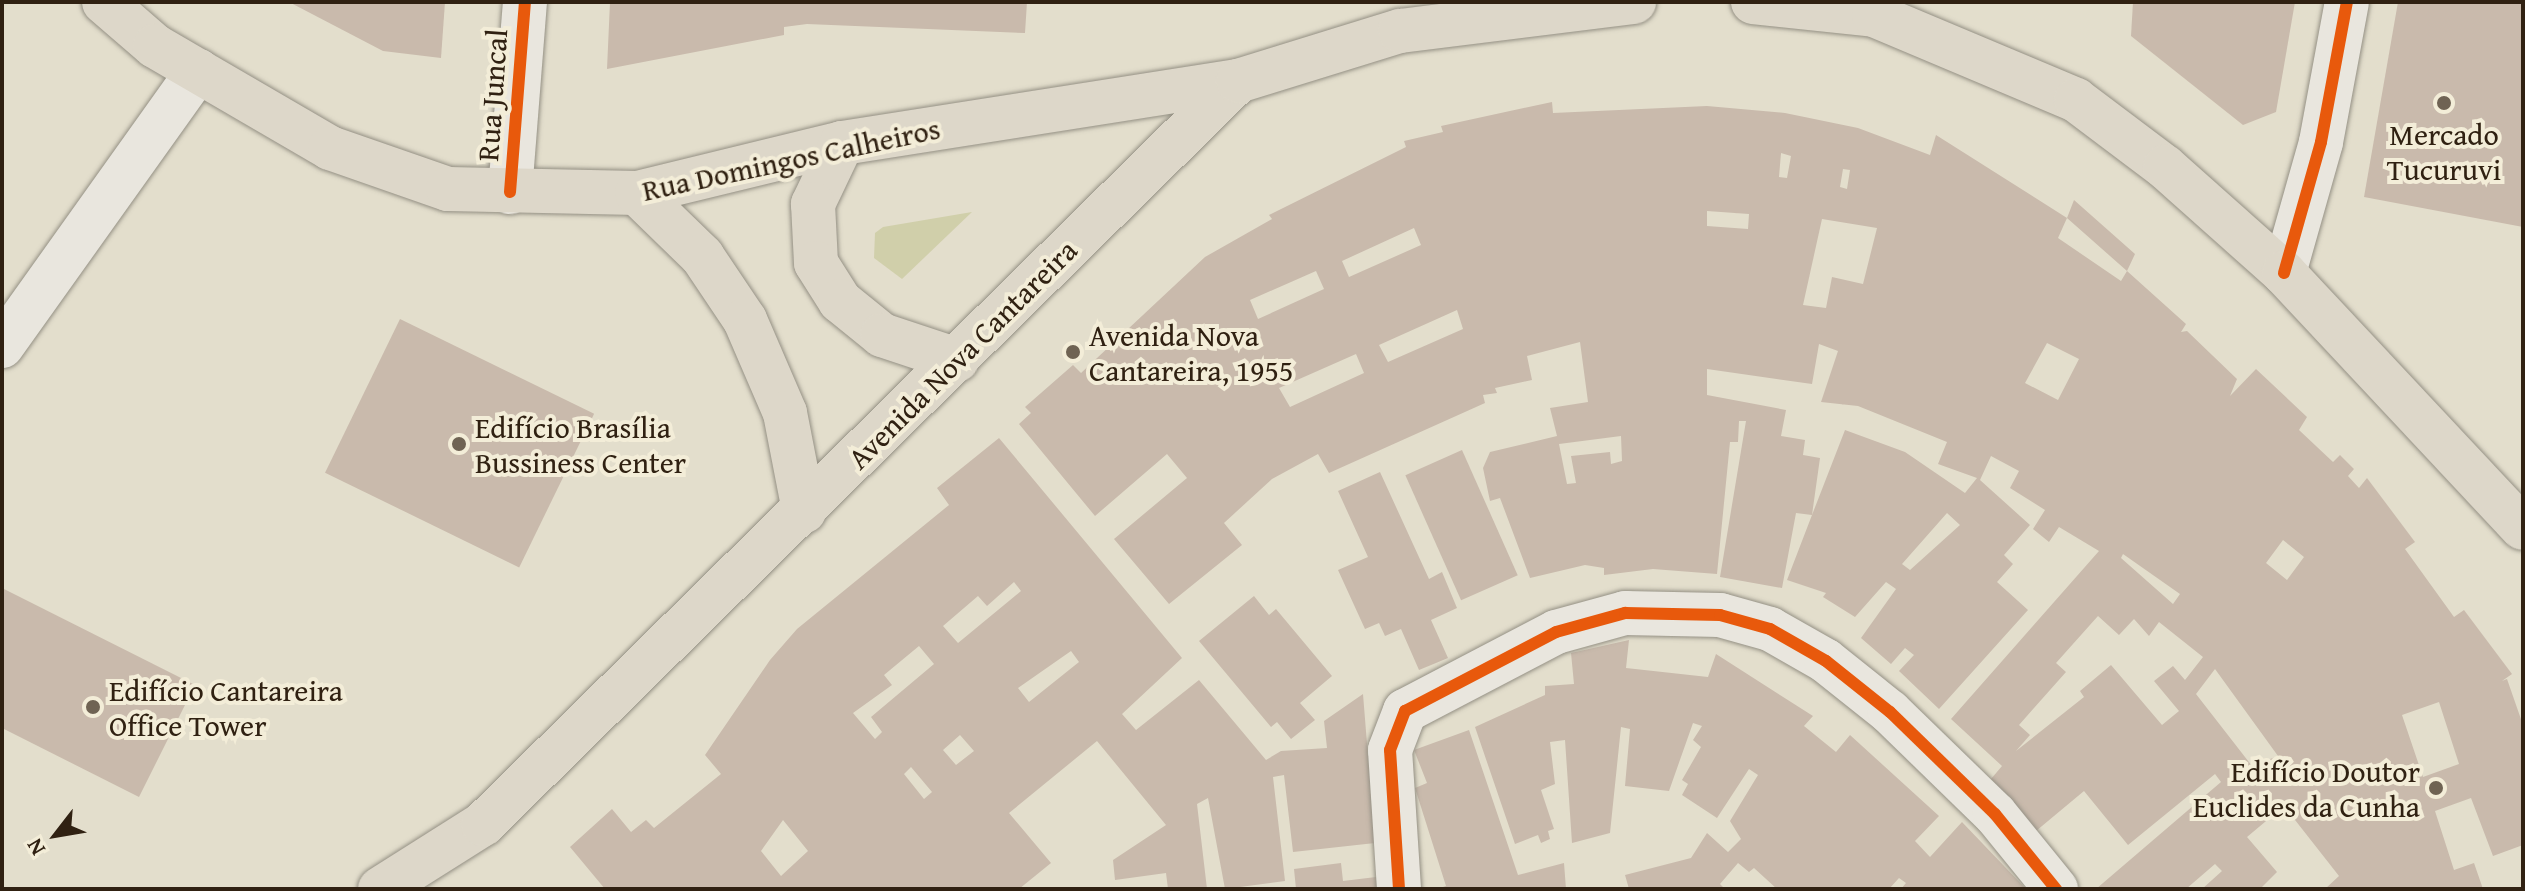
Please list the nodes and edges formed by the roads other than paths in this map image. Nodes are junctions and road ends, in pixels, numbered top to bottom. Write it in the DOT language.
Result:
graph roads {
  1 [pos="104,2"];
  2 [pos="525,2"];
  3 [pos="1634,2"];
  4 [pos="1753,2"];
  5 [pos="2347,2"];
  6 [pos="1485,11"];
  7 [pos="198,71"];
  8 [pos="1238,81"];
  9 [pos="842,143"];
  10 [pos="510,192"];
  11 [pos="637,193"];
  12 [pos="2284,273"];
  13 [pos="2,346"];
  14 [pos="957,360"];
  15 [pos="804,511"];
  16 [pos="2523,528"];
  17 [pos="380,889"];
  18 [pos="1399,889"];
  19 [pos="2056,889"];
  1 -- 7 [label="main road, Rua Domingos Calheiros"];
  2 -- 10 [label="street, Rua Juncal"];
  3 -- 6 [label="main road, Avenida Nova Cantareira"];
  4 -- 12 [label="main road"];
  5 -- 12 [label="street"];
  6 -- 8 [label="main road, Avenida Nova Cantareira"];
  7 -- 10 [label="main road, Rua Domingos Calheiros"];
  7 -- 13 [label="street"];
  8 -- 9 [label="main road, Rua Domingos Calheiros"];
  8 -- 14 [label="main road, Avenida Nova Cantareira"];
  9 -- 11 [label="main road, Rua Domingos Calheiros"];
  9 -- 14 [label="main road"];
  10 -- 11 [label="main road, Rua Domingos Calheiros"];
  11 -- 15 [label="main road"];
  12 -- 16 [label="main road"];
  14 -- 15 [label="main road, Avenida Nova Cantareira"];
  15 -- 17 [label="main road, Avenida Nova Cantareira"];
  18 -- 19 [label="street"];
}
